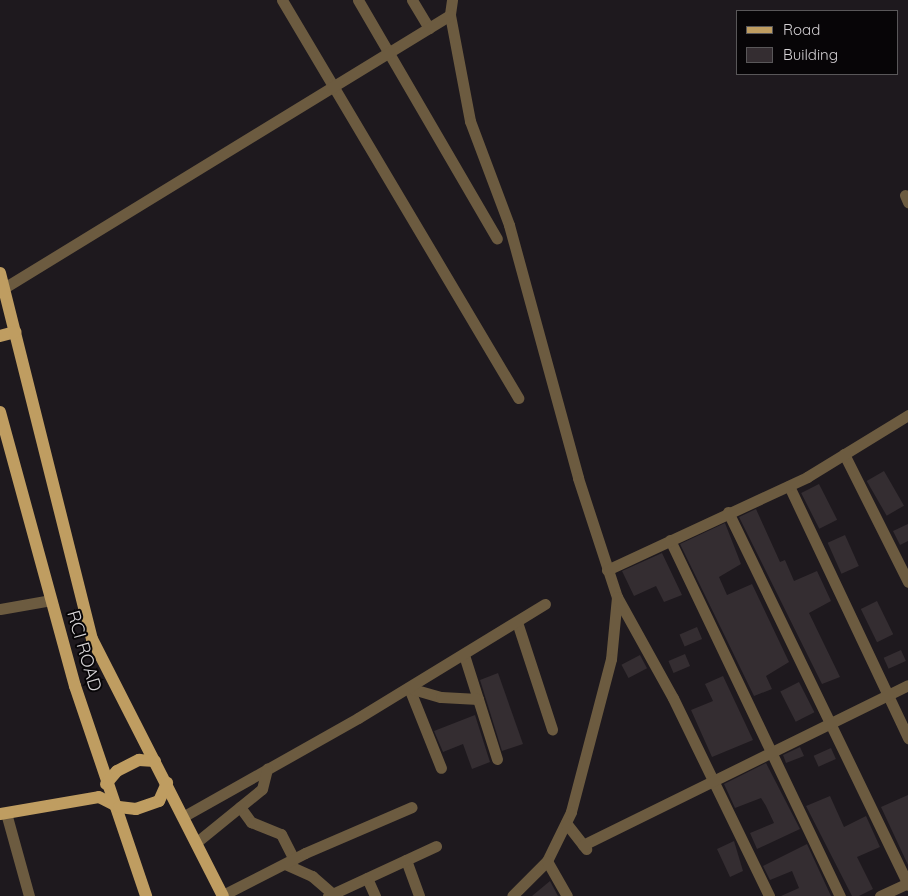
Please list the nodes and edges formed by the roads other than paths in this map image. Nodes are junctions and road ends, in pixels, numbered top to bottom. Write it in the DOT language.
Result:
graph roads {
  1 [pos="282,0"];
  2 [pos="358,0"];
  3 [pos="412,0"];
  4 [pos="452,0"];
  5 [pos="450,15"];
  6 [pos="429,28"];
  7 [pos="389,53"];
  8 [pos="334,87"];
  9 [pos="497,239"];
  10 [pos="0,273"];
  11 [pos="4,288"];
  12 [pos="15,332"];
  13 [pos="0,336"];
  14 [pos="518,398"];
  15 [pos="0,412"];
  16 [pos="907,418"];
  17 [pos="844,454"];
  18 [pos="789,486"];
  19 [pos="728,512"];
  20 [pos="670,540"];
  21 [pos="607,570"];
  22 [pos="908,582"];
  23 [pos="617,597"];
  24 [pos="51,600"];
  25 [pos="545,604"];
  26 [pos="0,609"];
  27 [pos="517,622"];
  28 [pos="464,655"];
  29 [pos="908,685"];
  30 [pos="409,688"];
  31 [pos="888,694"];
  32 [pos="478,699"];
  33 [pos="829,723"];
  34 [pos="552,729"];
  35 [pos="908,738"];
  36 [pos="773,750"];
  37 [pos="497,759"];
  38 [pos="155,761"];
  39 [pos="441,768"];
  40 [pos="267,769"];
  41 [pos="109,779"];
  42 [pos="713,779"];
  43 [pos="167,783"];
  44 [pos="99,797"];
  45 [pos="119,807"];
  46 [pos="240,807"];
  47 [pos="412,807"];
  48 [pos="3,814"];
  49 [pos="186,815"];
  50 [pos="566,822"];
  51 [pos="198,841"];
  52 [pos="436,846"];
  53 [pos="406,860"];
  54 [pos="290,861"];
  55 [pos="547,861"];
  56 [pos="367,878"];
  57 [pos="908,884"];
  58 [pos="330,895"];
  59 [pos="30,896"];
  60 [pos="146,896"];
  61 [pos="223,896"];
  62 [pos="375,896"];
  63 [pos="420,896"];
  64 [pos="512,896"];
  65 [pos="566,896"];
  66 [pos="769,896"];
  67 [pos="840,896"];
  68 [pos="880,896"];
  1 -- 8 [label="street"];
  2 -- 7 [label="street"];
  3 -- 6 [label="street"];
  4 -- 5 [label="street"];
  5 -- 6 [label="street"];
  5 -- 21 [label="street"];
  6 -- 7 [label="street"];
  7 -- 8 [label="street"];
  7 -- 9 [label="street"];
  8 -- 11 [label="street"];
  8 -- 14 [label="street"];
  10 -- 11 [label="main road"];
  11 -- 12 [label="main road"];
  12 -- 13 [label="main road"];
  12 -- 38 [label="main road"];
  15 -- 24 [label="main road, RCI ROAD"];
  16 -- 17 [label="street"];
  17 -- 18 [label="street"];
  17 -- 22 [label="street"];
  18 -- 19 [label="street"];
  18 -- 31 [label="street"];
  19 -- 20 [label="street"];
  19 -- 33 [label="street"];
  20 -- 21 [label="street"];
  20 -- 36 [label="street"];
  21 -- 23 [label="street"];
  23 -- 42 [label="street"];
  23 -- 50 [label="street"];
  24 -- 26 [label="street"];
  24 -- 41 [label="main road, RCI ROAD"];
  25 -- 27 [label="street"];
  27 -- 28 [label="street"];
  27 -- 34 [label="street"];
  28 -- 30 [label="street"];
  28 -- 32 [label="street"];
  29 -- 31 [label="street"];
  30 -- 32 [label="street"];
  30 -- 39 [label="street"];
  30 -- 40 [label="street"];
  31 -- 33 [label="street"];
  31 -- 35 [label="street"];
  32 -- 37 [label="street"];
  33 -- 36 [label="street"];
  33 -- 57 [label="street"];
  36 -- 42 [label="street"];
  36 -- 67 [label="street"];
  38 -- 41 [label="main road"];
  38 -- 43 [label="main road"];
  40 -- 46 [label="street"];
  40 -- 49 [label="street"];
  41 -- 44 [label="main road"];
  41 -- 45 [label="main road, RCI ROAD"];
  42 -- 50 [label="street"];
  42 -- 66 [label="street"];
  43 -- 45 [label="main road"];
  43 -- 49 [label="main road"];
  44 -- 45 [label="main road"];
  44 -- 48 [label="main road"];
  45 -- 60 [label="main road, RCI ROAD"];
  46 -- 51 [label="street"];
  46 -- 54 [label="street"];
  47 -- 54 [label="street"];
  48 -- 59 [label="street"];
  49 -- 51 [label="main road"];
  50 -- 55 [label="street"];
  51 -- 61 [label="main road"];
  52 -- 53 [label="street"];
  53 -- 56 [label="street"];
  53 -- 63 [label="street"];
  54 -- 58 [label="street"];
  54 -- 61 [label="street"];
  55 -- 64 [label="street"];
  55 -- 65 [label="street"];
  56 -- 58 [label="street"];
  56 -- 62 [label="street"];
  57 -- 68 [label="street"];
}
